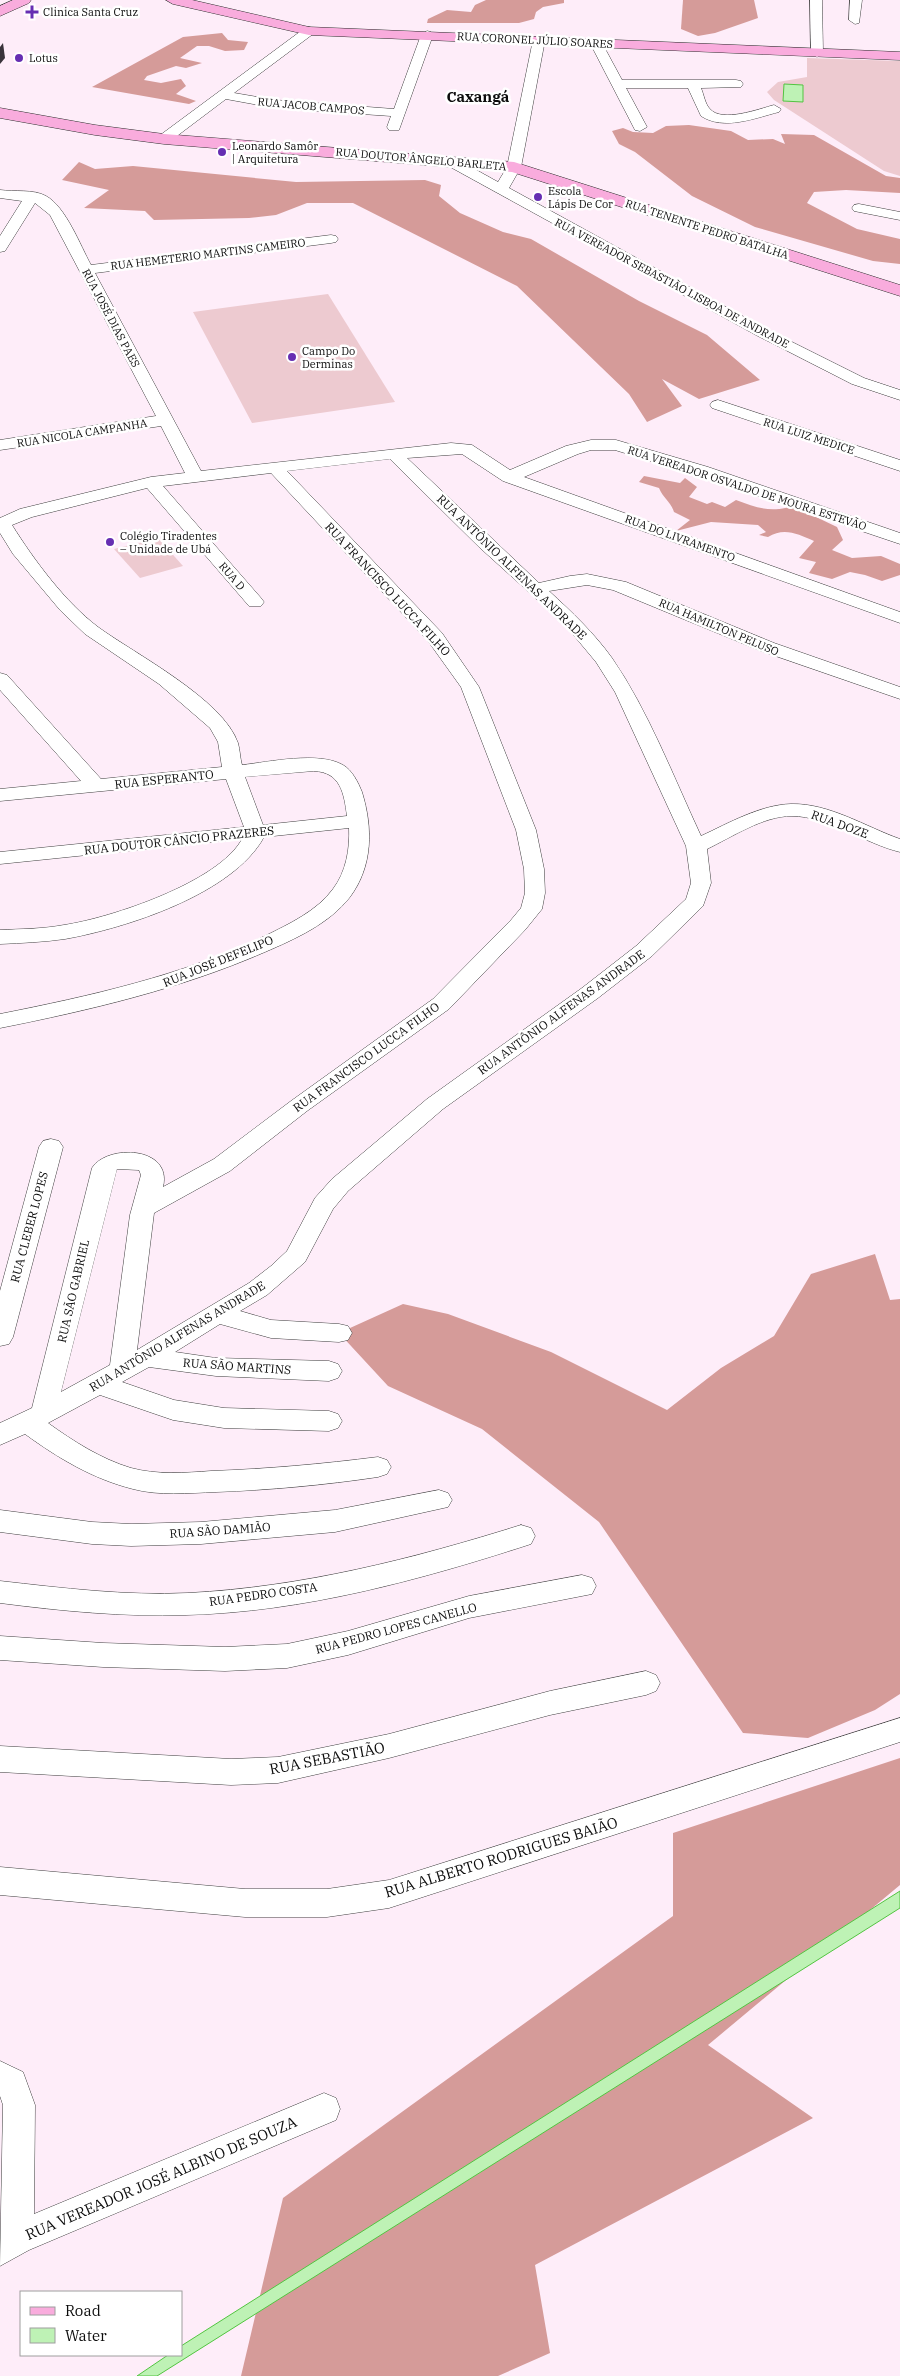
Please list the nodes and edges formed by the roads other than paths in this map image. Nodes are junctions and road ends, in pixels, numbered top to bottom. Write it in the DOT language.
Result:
graph roads {
  1 [pos="24,0"];
  2 [pos="173,0"];
  3 [pos="816,0"];
  4 [pos="856,0"];
  5 [pos="0,12"];
  6 [pos="855,20"];
  7 [pos="309,31"];
  8 [pos="427,35"];
  9 [pos="539,40"];
  10 [pos="596,43"];
  11 [pos="817,53"];
  12 [pos="900,56"];
  13 [pos="618,84"];
  14 [pos="736,84"];
  15 [pos="693,85"];
  16 [pos="223,95"];
  17 [pos="774,109"];
  18 [pos="0,113"];
  19 [pos="400,114"];
  20 [pos="394,127"];
  21 [pos="640,127"];
  22 [pos="164,140"];
  23 [pos="448,160"];
  24 [pos="514,167"];
  25 [pos="501,190"];
  26 [pos="0,194"];
  27 [pos="32,196"];
  28 [pos="859,208"];
  29 [pos="900,216"];
  30 [pos="332,239"];
  31 [pos="0,248"];
  32 [pos="85,270"];
  33 [pos="900,292"];
  34 [pos="900,395"];
  35 [pos="718,406"];
  36 [pos="165,420"];
  37 [pos="0,445"];
  38 [pos="394,454"];
  39 [pos="900,466"];
  40 [pos="275,468"];
  41 [pos="196,477"];
  42 [pos="509,477"];
  43 [pos="151,482"];
  44 [pos="900,539"];
  45 [pos="536,589"];
  46 [pos="255,602"];
  47 [pos="896,613"];
  48 [pos="0,679"];
  49 [pos="900,693"];
  50 [pos="328,764"];
  51 [pos="233,772"];
  52 [pos="96,786"];
  53 [pos="0,795"];
  54 [pos="358,821"];
  55 [pos="256,832"];
  56 [pos="696,846"];
  57 [pos="900,846"];
  58 [pos="0,858"];
  59 [pos="0,937"];
  60 [pos="0,1021"];
  61 [pos="51,1147"];
  62 [pos="143,1210"];
  63 [pos="216,1314"];
  64 [pos="339,1333"];
  65 [pos="0,1337"];
  66 [pos="146,1357"];
  67 [pos="122,1371"];
  68 [pos="329,1371"];
  69 [pos="98,1384"];
  70 [pos="35,1418"];
  71 [pos="329,1421"];
  72 [pos="0,1435"];
  73 [pos="378,1466"];
  74 [pos="439,1500"];
  75 [pos="0,1521"];
  76 [pos="521,1536"];
  77 [pos="582,1586"];
  78 [pos="0,1592"];
  79 [pos="0,1648"];
  80 [pos="646,1683"];
  81 [pos="900,1730"];
  82 [pos="0,1759"];
  83 [pos="0,1881"];
  84 [pos="0,2076"];
  85 [pos="324,2109"];
  86 [pos="8,2244"];
  1 -- 5 [label="street"];
  2 -- 7 [label="street, RUA CORONEL JÚLIO SOARES"];
  3 -- 11 [label="street"];
  4 -- 6 [label="street"];
  7 -- 8 [label="street, RUA CORONEL JÚLIO SOARES"];
  7 -- 16 [label="street"];
  8 -- 9 [label="street, RUA CORONEL JÚLIO SOARES"];
  8 -- 19 [label="street"];
  9 -- 10 [label="street, RUA CORONEL JÚLIO SOARES"];
  9 -- 24 [label="street"];
  10 -- 11 [label="street, RUA CORONEL JÚLIO SOARES"];
  10 -- 13 [label="street"];
  11 -- 12 [label="street, RUA CORONEL JÚLIO SOARES"];
  13 -- 15 [label="street"];
  13 -- 21 [label="street"];
  14 -- 15 [label="street"];
  15 -- 17 [label="street"];
  16 -- 19 [label="street, RUA JACOB CAMPOS"];
  16 -- 22 [label="street"];
  18 -- 22 [label="street, RUA DOUTOR ÂNGELO BARLETA"];
  19 -- 20 [label="street"];
  22 -- 23 [label="street, RUA DOUTOR ÂNGELO BARLETA"];
  23 -- 24 [label="street, RUA DOUTOR ÂNGELO BARLETA"];
  23 -- 25 [label="street, RUA VEREADOR SEBASTIÃO LISBOA DE ANDRADE"];
  24 -- 25 [label="street"];
  24 -- 33 [label="street, RUA TENENTE PEDRO BATALHA"];
  25 -- 34 [label="street, RUA VEREADOR SEBASTIÃO LISBOA DE ANDRADE"];
  26 -- 27 [label="street, RUA JOSÉ DIAS PAES"];
  27 -- 31 [label="street"];
  27 -- 32 [label="street, RUA JOSÉ DIAS PAES"];
  28 -- 29 [label="street"];
  30 -- 32 [label="street, RUA HEMETERIO MARTINS CAMEIRO"];
  32 -- 36 [label="street, RUA JOSÉ DIAS PAES"];
  35 -- 39 [label="street, RUA LUIZ MEDICE"];
  36 -- 37 [label="street, RUA NICOLA CAMPANHA"];
  36 -- 41 [label="street, RUA JOSÉ DIAS PAES"];
  38 -- 40 [label="street"];
  38 -- 42 [label="street, RUA DO LIVRAMENTO"];
  38 -- 45 [label="street, RUA ANTÔNIO ALFENAS ANDRADE"];
  40 -- 41 [label="street"];
  40 -- 62 [label="street, RUA FRANCISCO LUCCA FILHO"];
  41 -- 43 [label="street"];
  42 -- 44 [label="street, RUA VEREADOR OSVALDO DE MOURA ESTEVÃO"];
  42 -- 47 [label="street, RUA DO LIVRAMENTO"];
  43 -- 46 [label="street, RUA D"];
  43 -- 51 [label="street"];
  45 -- 49 [label="street, RUA HAMILTON PELUSO"];
  45 -- 56 [label="street, RUA ANTÔNIO ALFENAS ANDRADE"];
  48 -- 52 [label="street"];
  50 -- 51 [label="street, RUA ESPERANTO"];
  50 -- 54 [label="street, RUA JOSÉ DEFELIPO"];
  51 -- 52 [label="street, RUA ESPERANTO"];
  51 -- 55 [label="street"];
  52 -- 53 [label="street, RUA ESPERANTO"];
  54 -- 55 [label="street, RUA DOUTOR CÂNCIO PRAZERES"];
  54 -- 60 [label="street, RUA JOSÉ DEFELIPO"];
  55 -- 58 [label="street, RUA DOUTOR CÂNCIO PRAZERES"];
  55 -- 59 [label="street"];
  56 -- 57 [label="street, RUA DOZE"];
  56 -- 63 [label="street, RUA ANTÔNIO ALFENAS ANDRADE"];
  61 -- 65 [label="street, RUA CLEBER LOPES"];
  62 -- 67 [label="street"];
  62 -- 70 [label="street, RUA SÃO GABRIEL"];
  63 -- 64 [label="street"];
  63 -- 66 [label="street, RUA ANTÔNIO ALFENAS ANDRADE"];
  66 -- 67 [label="street, RUA ANTÔNIO ALFENAS ANDRADE"];
  66 -- 68 [label="street, RUA SÃO MARTINS"];
  67 -- 69 [label="street, RUA ANTÔNIO ALFENAS ANDRADE"];
  69 -- 70 [label="street, RUA ANTÔNIO ALFENAS ANDRADE"];
  69 -- 71 [label="street"];
  70 -- 72 [label="street, RUA ANTÔNIO ALFENAS ANDRADE"];
  70 -- 73 [label="street"];
  74 -- 75 [label="street, RUA SÃO DAMIÃO"];
  76 -- 78 [label="street, RUA PEDRO COSTA"];
  77 -- 79 [label="street, RUA PEDRO LOPES CANELLO"];
  80 -- 82 [label="street, RUA SEBASTIÃO"];
  81 -- 83 [label="street, RUA ALBERTO RODRIGUES BAIÃO"];
  84 -- 86 [label="street"];
  85 -- 86 [label="street, RUA VEREADOR JOSÉ ALBINO DE SOUZA"];
}
